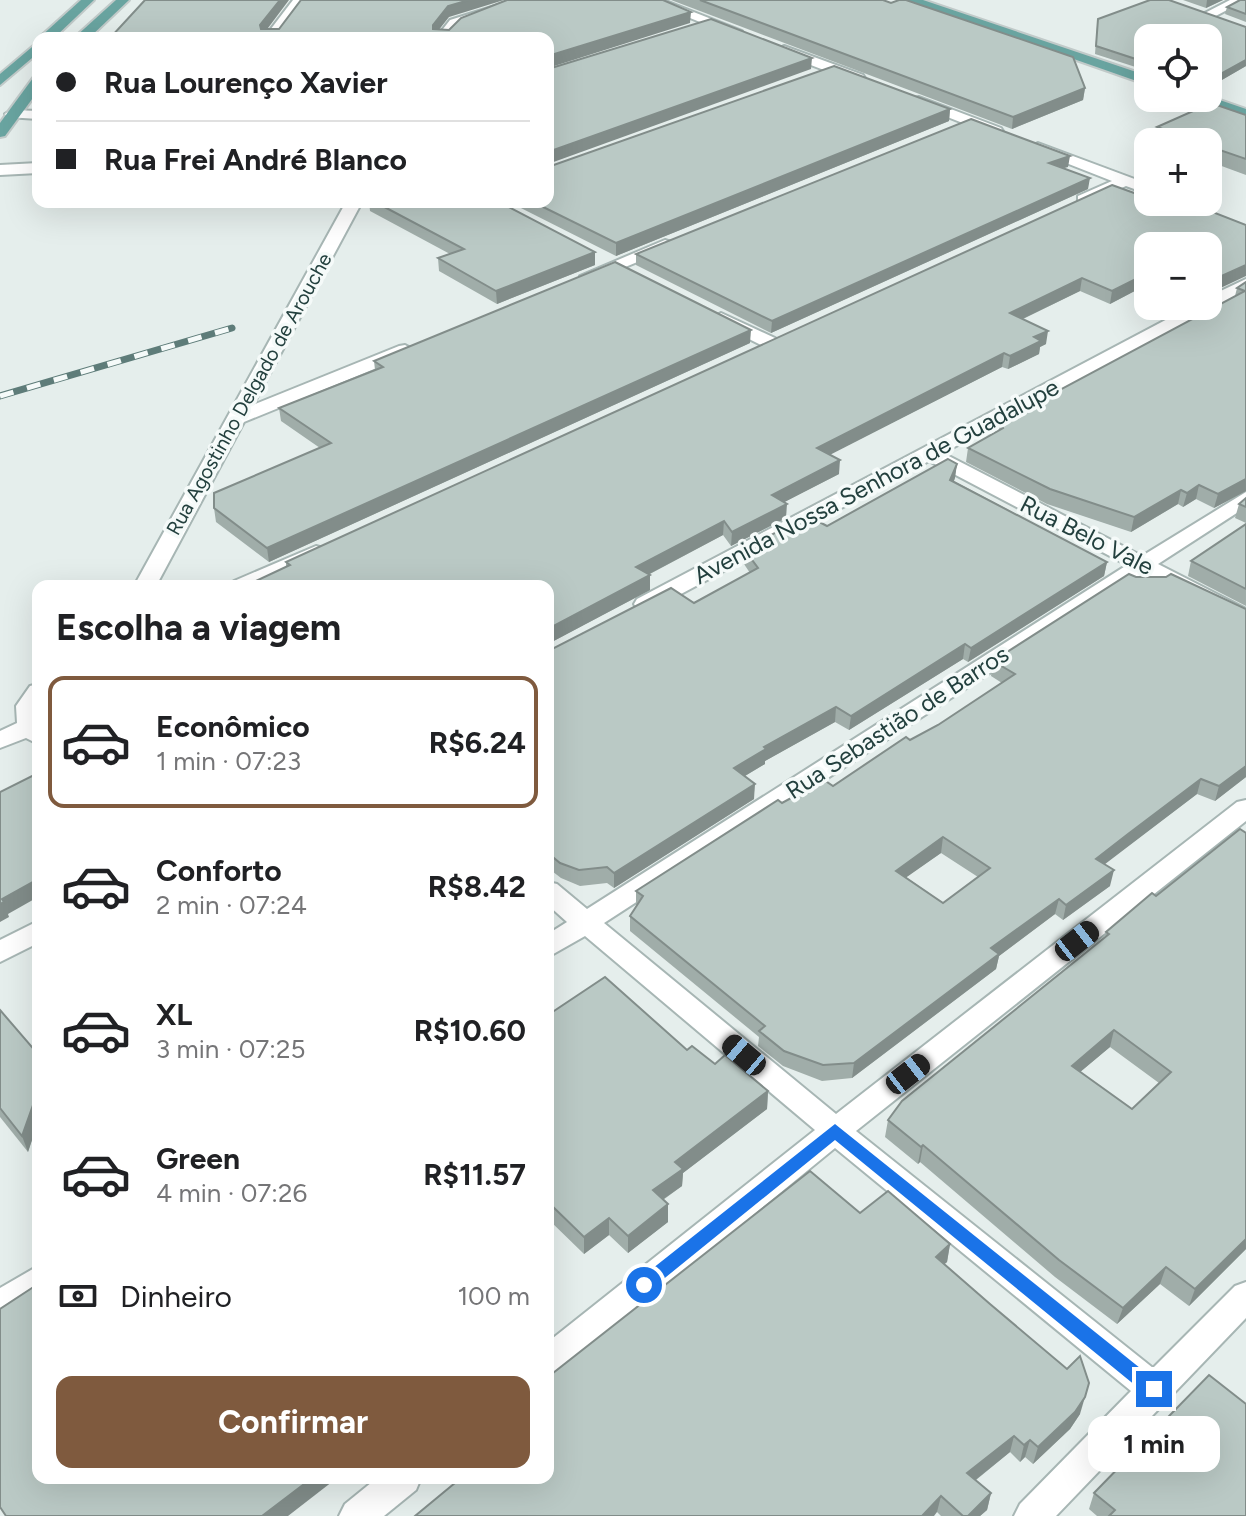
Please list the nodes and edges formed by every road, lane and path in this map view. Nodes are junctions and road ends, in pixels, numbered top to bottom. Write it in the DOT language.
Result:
graph roads {
  1 [pos="88,0"];
  2 [pos="123,0"];
  3 [pos="300,0"];
  4 [pos="527,0"];
  5 [pos="651,0"];
  6 [pos="911,0"];
  7 [pos="1240,0"];
  8 [pos="711,23"];
  9 [pos="1232,25"];
  10 [pos="53,32"];
  11 [pos="88,32"];
  12 [pos="275,32"];
  13 [pos="448,32"];
  14 [pos="682,32"];
  15 [pos="32,52"];
  16 [pos="833,69"];
  17 [pos="1134,76"];
  18 [pos="803,80"];
  19 [pos="0,81"];
  20 [pos="874,84"];
  21 [pos="32,89"];
  22 [pos="902,95"];
  23 [pos="1222,105"];
  24 [pos="1242,111"];
  25 [pos="12,114"];
  26 [pos="32,115"];
  27 [pos="971,121"];
  28 [pos="0,133"];
  29 [pos="942,133"];
  30 [pos="32,168"];
  31 [pos="0,170"];
  32 [pos="1126,180"];
  33 [pos="1134,183"];
  34 [pos="1069,206"];
  35 [pos="351,208"];
  36 [pos="683,237"];
  37 [pos="587,251"];
  38 [pos="615,265"];
  39 [pos="643,279"];
  40 [pos="571,283"];
  41 [pos="1246,284"];
  42 [pos="1222,297"];
  43 [pos="699,307"];
  44 [pos="1178,320"];
  45 [pos="790,333"];
  46 [pos="426,342"];
  47 [pos="769,342"];
  48 [pos="741,356"];
  49 [pos="237,418"];
  50 [pos="928,453"];
  51 [pos="1246,498"];
  52 [pos="328,546"];
  53 [pos="1143,564"];
  54 [pos="148,580"];
  55 [pos="255,580"];
  56 [pos="632,611"];
  57 [pos="1246,618"];
  58 [pos="32,700"];
  59 [pos="32,723"];
  60 [pos="32,732"];
  61 [pos="0,740"];
  62 [pos="1246,808"];
  63 [pos="554,896"];
  64 [pos="586,922"];
  65 [pos="32,934"];
  66 [pos="554,943"];
  67 [pos="0,952"];
  68 [pos="835,1131"];
  69 [pos="32,1284"];
  70 [pos="1246,1296"];
  71 [pos="0,1305"];
  72 [pos="554,1357"];
  73 [pos="1154,1389"];
  74 [pos="397,1484"];
  75 [pos="357,1516"];
  76 [pos="1032,1516"];
  1 -- 10 [label="main road"];
  2 -- 11 [label="main road"];
  3 -- 12 [label="street"];
  4 -- 13 [label="street"];
  5 -- 8 [label="street"];
  6 -- 17 [label="main road"];
  7 -- 9 [label="street"];
  8 -- 14 [label="street"];
  8 -- 16 [label="street"];
  15 -- 19 [label="main road"];
  16 -- 18 [label="street"];
  16 -- 20 [label="street"];
  21 -- 25 [label="main road"];
  22 -- 27 [label="street"];
  23 -- 24 [label="main road"];
  25 -- 26 [label="street"];
  25 -- 28 [label="main road"];
  27 -- 29 [label="street"];
  27 -- 32 [label="street"];
  30 -- 31 [label="street"];
  32 -- 33 [label="street"];
  32 -- 34 [label="street"];
  35 -- 49 [label="street, Rua Agostinho Delgado de Arouche"];
  36 -- 38 [label="street"];
  37 -- 38 [label="street"];
  38 -- 39 [label="street"];
  38 -- 40 [label="street"];
  41 -- 42 [label="street, Avenida Nossa Senhora de Guadalupe"];
  43 -- 47 [label="street"];
  44 -- 50 [label="street, Avenida Nossa Senhora de Guadalupe"];
  45 -- 47 [label="street"];
  46 -- 49 [label="street"];
  47 -- 48 [label="street"];
  49 -- 54 [label="street, Rua Agostinho Delgado de Arouche"];
  50 -- 53 [label="street, Rua Belo Vale"];
  50 -- 56 [label="street, Avenida Nossa Senhora de Guadalupe"];
  51 -- 53 [label="street, Rua Sebastião de Barros"];
  52 -- 55 [label="street"];
  53 -- 57 [label="street, Rua Belo Vale"];
  53 -- 64 [label="street, Rua Sebastião de Barros"];
  58 -- 59 [label="street"];
  60 -- 61 [label="street"];
  62 -- 68 [label="street"];
  63 -- 64 [label="street"];
  64 -- 66 [label="street, Rua Sebastião de Barros"];
  64 -- 68 [label="street"];
  65 -- 67 [label="street"];
  68 -- 72 [label="street"];
  68 -- 73 [label="street"];
  69 -- 71 [label="street"];
  70 -- 73 [label="street"];
  73 -- 76 [label="street"];
  74 -- 75 [label="street"];
}
